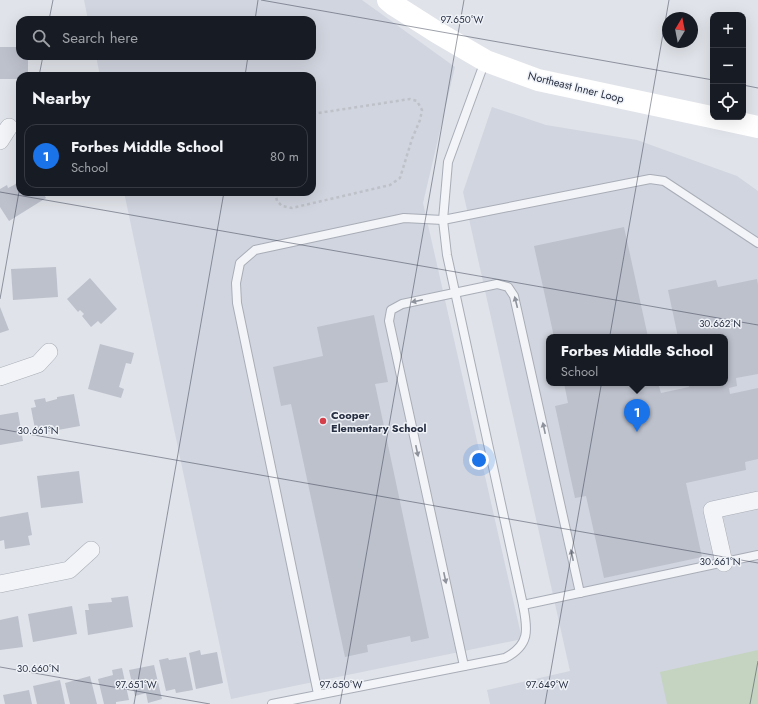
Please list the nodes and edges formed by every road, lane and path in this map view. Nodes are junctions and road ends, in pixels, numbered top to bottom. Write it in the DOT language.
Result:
graph roads {
  1 [pos="388,0"];
  2 [pos="486,61"];
  3 [pos="316,113"];
  4 [pos="758,127"];
  5 [pos="276,196"];
  6 [pos="443,220"];
  7 [pos="758,243"];
  8 [pos="455,293"];
  9 [pos="49,352"];
  10 [pos="0,377"];
  11 [pos="758,500"];
  12 [pos="91,550"];
  13 [pos="758,555"];
  14 [pos="724,562"];
  15 [pos="0,584"];
  16 [pos="580,593"];
  17 [pos="523,605"];
  18 [pos="464,666"];
  19 [pos="318,694"];
  20 [pos="272,704"];
  1 -- 2 [label="main road, Northeast Inner Loop"];
  2 -- 4 [label="main road, Northeast Inner Loop"];
  2 -- 6 [label="lane"];
  3 -- 5 [label="path"];
  6 -- 7 [label="lane"];
  6 -- 8 [label="lane"];
  6 -- 19 [label="lane"];
  16 -- 8 [label="lane, one-way"];
  8 -- 17 [label="lane"];
  8 -- 18 [label="lane, one-way"];
  9 -- 10 [label="street"];
  11 -- 14 [label="street"];
  12 -- 15 [label="street"];
  13 -- 14 [label="lane"];
  14 -- 16 [label="lane"];
  16 -- 17 [label="lane"];
  17 -- 18 [label="lane"];
  18 -- 19 [label="lane"];
  19 -- 20 [label="lane"];
}
